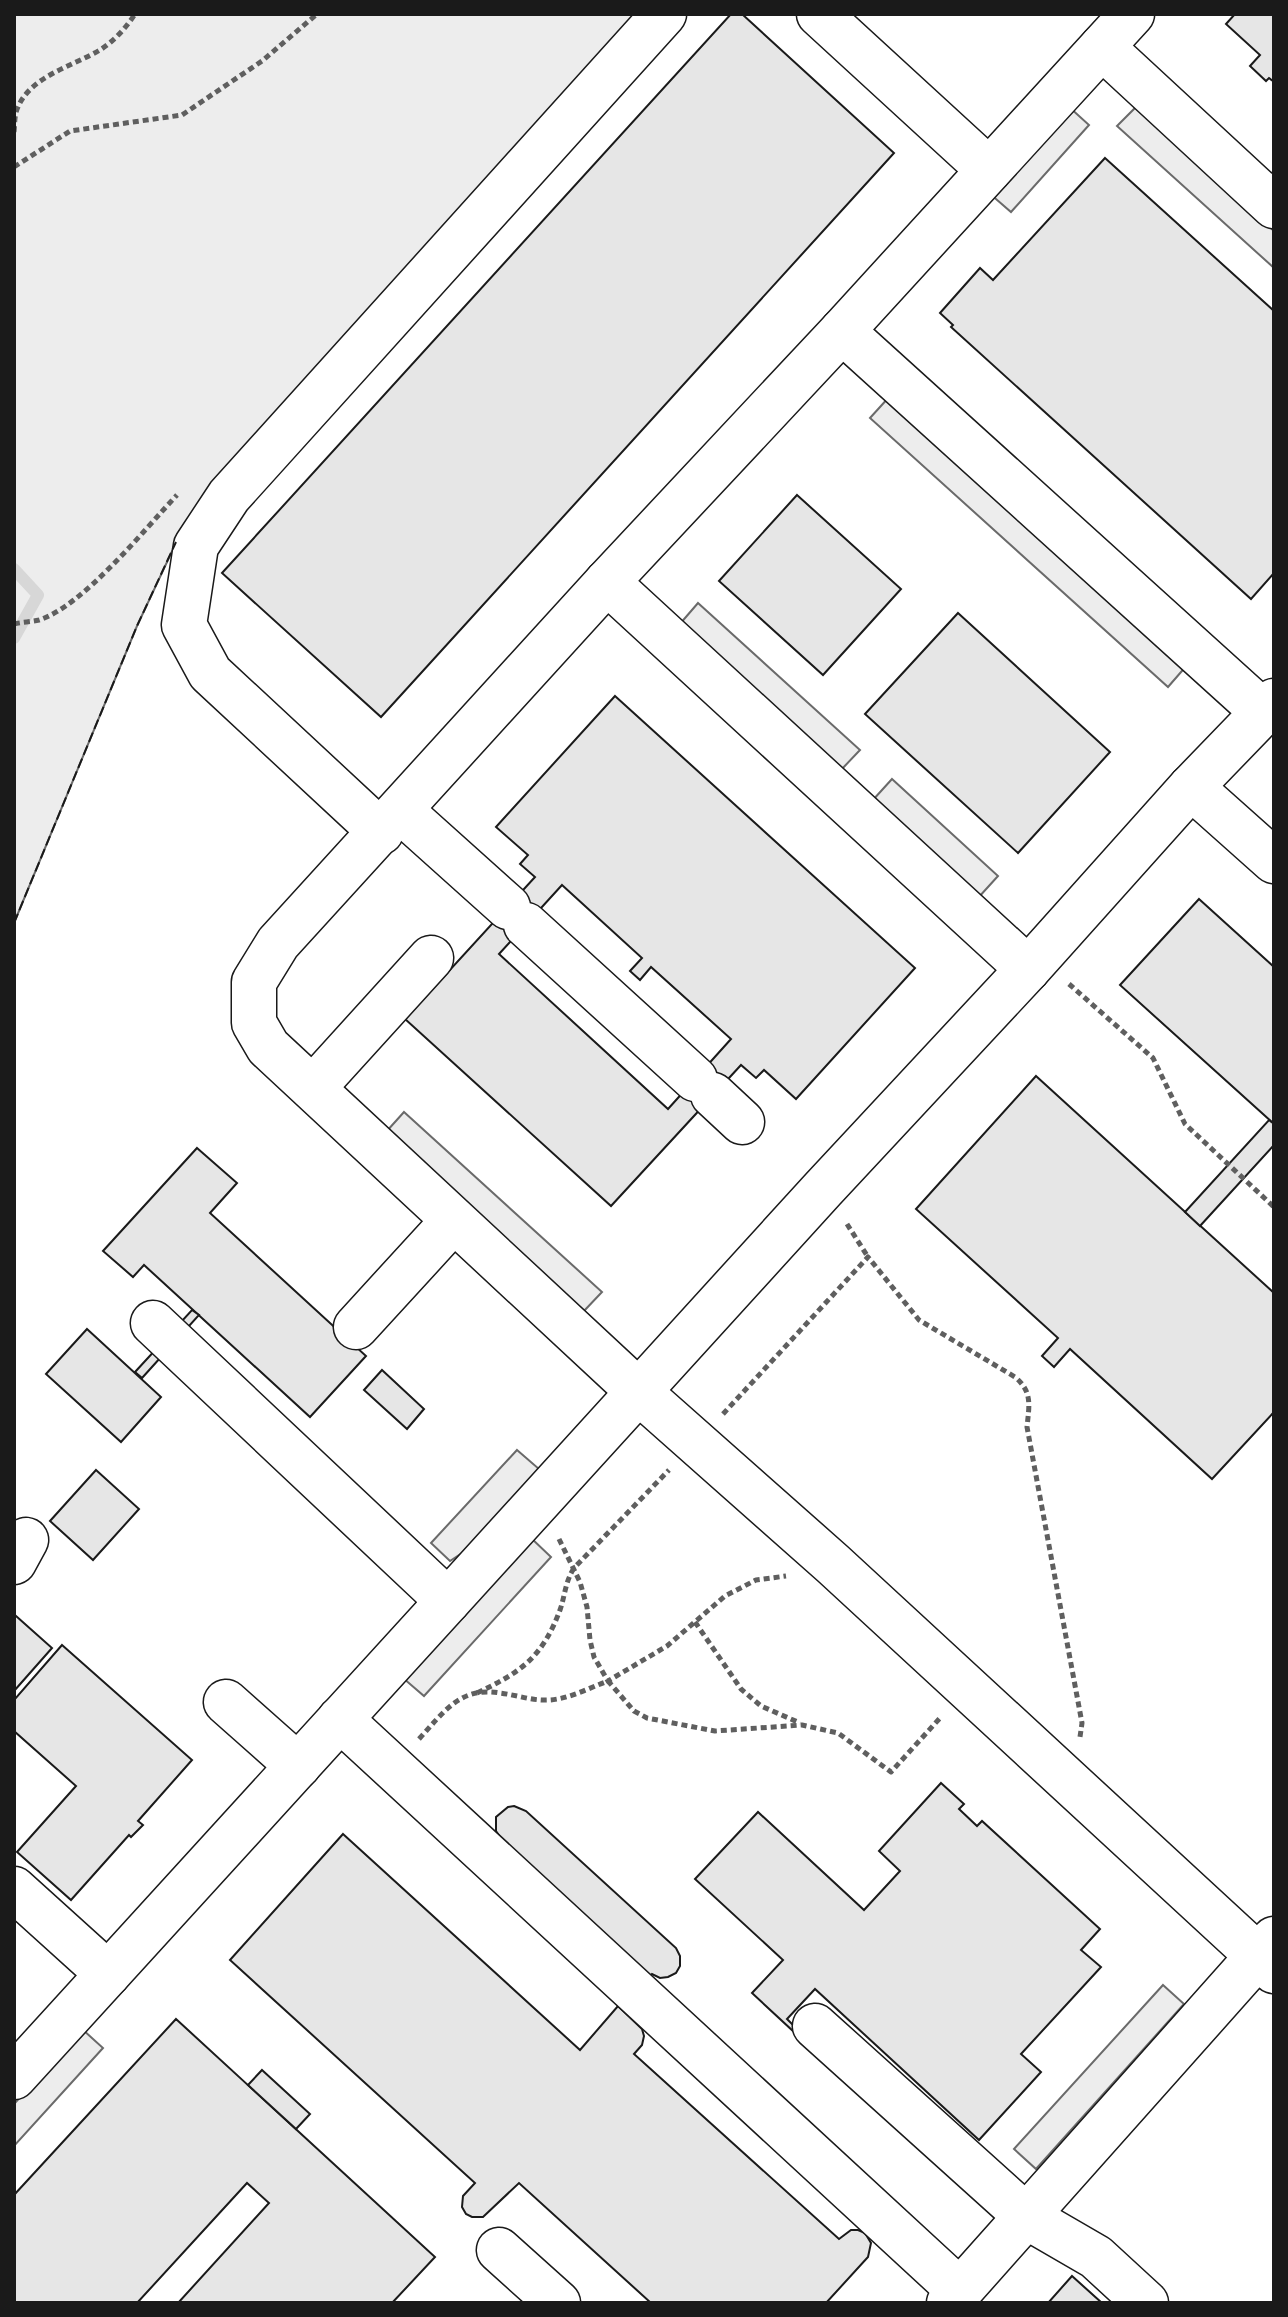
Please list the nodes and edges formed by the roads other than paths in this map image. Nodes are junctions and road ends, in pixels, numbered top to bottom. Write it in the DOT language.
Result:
graph roads {
  1 [pos="664,14"];
  2 [pos="819,14"];
  3 [pos="1132,14"];
  4 [pos="1102,47"];
  5 [pos="989,170"];
  6 [pos="1274,206"];
  7 [pos="842,331"];
  8 [pos="607,582"];
  9 [pos="1269,707"];
  10 [pos="1191,787"];
  11 [pos="391,822"];
  12 [pos="1274,861"];
  13 [pos="431,958"];
  14 [pos="1033,963"];
  15 [pos="313,1088"];
  16 [pos="717,1099"];
  17 [pos="453,1221"];
  18 [pos="153,1323"];
  19 [pos="356,1327"];
  20 [pos="640,1393"];
  21 [pos="448,1601"];
  22 [pos="226,1702"];
  23 [pos="340,1719"];
  24 [pos="298,1766"];
  25 [pos="14,1889"];
  26 [pos="1269,1955"];
  27 [pos="108,1974"];
  28 [pos="815,2026"];
  29 [pos="14,2077"];
  30 [pos="1027,2217"];
  31 [pos="499,2250"];
  32 [pos="954,2297"];
  33 [pos="558,2303"];
  34 [pos="1146,2303"];
  1 -- 11 [label="lane"];
  2 -- 5 [label="lane"];
  3 -- 4 [label="lane"];
  4 -- 5 [label="lane"];
  4 -- 6 [label="lane"];
  5 -- 7 [label="lane"];
  7 -- 8 [label="lane"];
  7 -- 9 [label="lane"];
  8 -- 11 [label="lane"];
  8 -- 14 [label="lane"];
  9 -- 10 [label="lane"];
  10 -- 12 [label="lane"];
  10 -- 14 [label="lane"];
  11 -- 15 [label="lane"];
  11 -- 16 [label="lane"];
  13 -- 15 [label="lane"];
  14 -- 20 [label="lane"];
  15 -- 17 [label="lane"];
  17 -- 19 [label="lane"];
  17 -- 20 [label="lane"];
  18 -- 21 [label="lane"];
  20 -- 21 [label="lane"];
  20 -- 26 [label="lane"];
  21 -- 23 [label="lane"];
  22 -- 24 [label="lane"];
  23 -- 24 [label="lane"];
  23 -- 32 [label="lane"];
  24 -- 27 [label="lane"];
  25 -- 27 [label="lane"];
  26 -- 30 [label="lane"];
  27 -- 29 [label="lane"];
  28 -- 30 [label="lane"];
  30 -- 32 [label="lane"];
  30 -- 34 [label="lane"];
  31 -- 33 [label="lane"];
}
